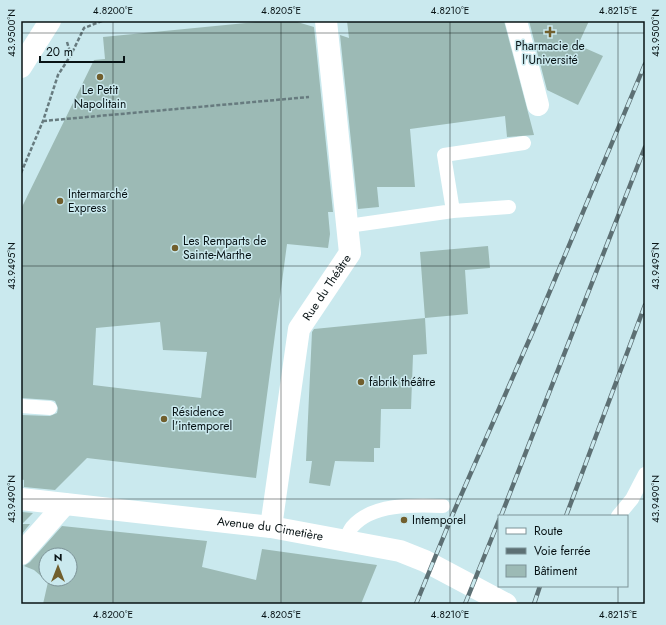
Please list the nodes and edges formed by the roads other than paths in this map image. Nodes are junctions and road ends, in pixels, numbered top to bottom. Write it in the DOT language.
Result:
graph roads {
  1 [pos="50,21"];
  2 [pos="326,21"];
  3 [pos="516,21"];
  4 [pos="21,67"];
  5 [pos="538,105"];
  6 [pos="524,143"];
  7 [pos="509,207"];
  8 [pos="453,211"];
  9 [pos="348,226"];
  10 [pos="21,406"];
  11 [pos="50,408"];
  12 [pos="645,474"];
  13 [pos="21,499"];
  14 [pos="65,504"];
  15 [pos="443,506"];
  16 [pos="619,515"];
  17 [pos="272,527"];
  18 [pos="344,541"];
  19 [pos="21,554"];
  20 [pos="506,604"];
  1 -- 4 [label="street"];
  2 -- 9 [label="street, Rue du Théâtre"];
  3 -- 5 [label="street"];
  6 -- 8 [label="lane"];
  7 -- 8 [label="lane"];
  8 -- 9 [label="lane"];
  9 -- 17 [label="street, Rue du Théâtre"];
  10 -- 11 [label="lane"];
  12 -- 16 [label="lane"];
  13 -- 14 [label="street, Avenue du Cimetière"];
  14 -- 17 [label="street, Avenue du Cimetière"];
  14 -- 19 [label="street"];
  15 -- 18 [label="lane"];
  17 -- 18 [label="street, Avenue du Cimetière"];
  18 -- 20 [label="street, Avenue du Cimetière"];
}
